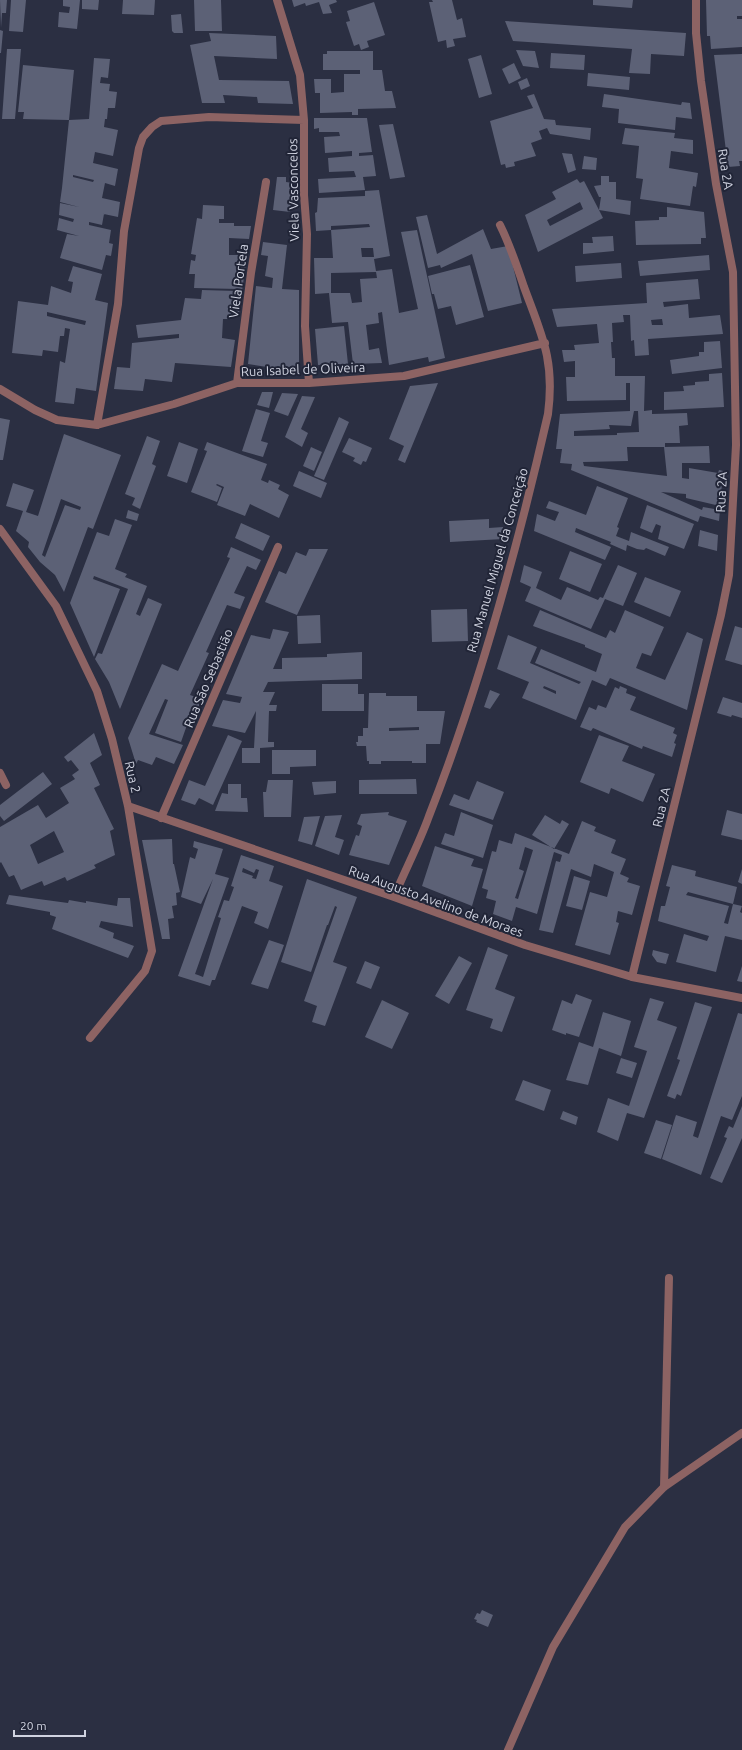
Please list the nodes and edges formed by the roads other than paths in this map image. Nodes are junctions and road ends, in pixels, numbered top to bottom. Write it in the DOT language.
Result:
graph roads {
  1 [pos="277,0"];
  2 [pos="696,0"];
  3 [pos="304,120"];
  4 [pos="266,182"];
  5 [pos="500,224"];
  6 [pos="545,343"];
  7 [pos="237,383"];
  8 [pos="309,383"];
  9 [pos="0,389"];
  10 [pos="97,426"];
  11 [pos="0,529"];
  12 [pos="278,547"];
  13 [pos="0,773"];
  14 [pos="6,785"];
  15 [pos="128,806"];
  16 [pos="161,818"];
  17 [pos="394,897"];
  18 [pos="632,977"];
  19 [pos="742,998"];
  20 [pos="90,1038"];
  21 [pos="669,1278"];
  22 [pos="742,1433"];
  23 [pos="664,1487"];
  24 [pos="508,1750"];
  1 -- 3 [label="street, Viela Vasconcelos"];
  2 -- 18 [label="street, Rua 2A"];
  3 -- 8 [label="street, Viela Vasconcelos"];
  3 -- 10 [label="street"];
  4 -- 7 [label="street, Viela Portela"];
  5 -- 6 [label="street, Rua Manuel Miguel da Conceição"];
  6 -- 8 [label="street, Rua Isabel de Oliveira"];
  6 -- 17 [label="street, Rua Manuel Miguel da Conceição"];
  7 -- 8 [label="street, Rua Isabel de Oliveira"];
  7 -- 10 [label="street, Rua Isabel de Oliveira"];
  9 -- 10 [label="street, Rua Isabel de Oliveira"];
  11 -- 15 [label="street, Rua 2"];
  12 -- 16 [label="street, Rua São Sebastião"];
  13 -- 14 [label="street"];
  15 -- 16 [label="street, Rua Augusto Avelino de Moraes"];
  15 -- 20 [label="street, Rua 2"];
  16 -- 17 [label="street, Rua Augusto Avelino de Moraes"];
  17 -- 18 [label="street, Rua Augusto Avelino de Moraes"];
  18 -- 19 [label="street, Rua Augusto Avelino de Moraes"];
  21 -- 23 [label="street"];
  22 -- 23 [label="street"];
  23 -- 24 [label="street"];
}
